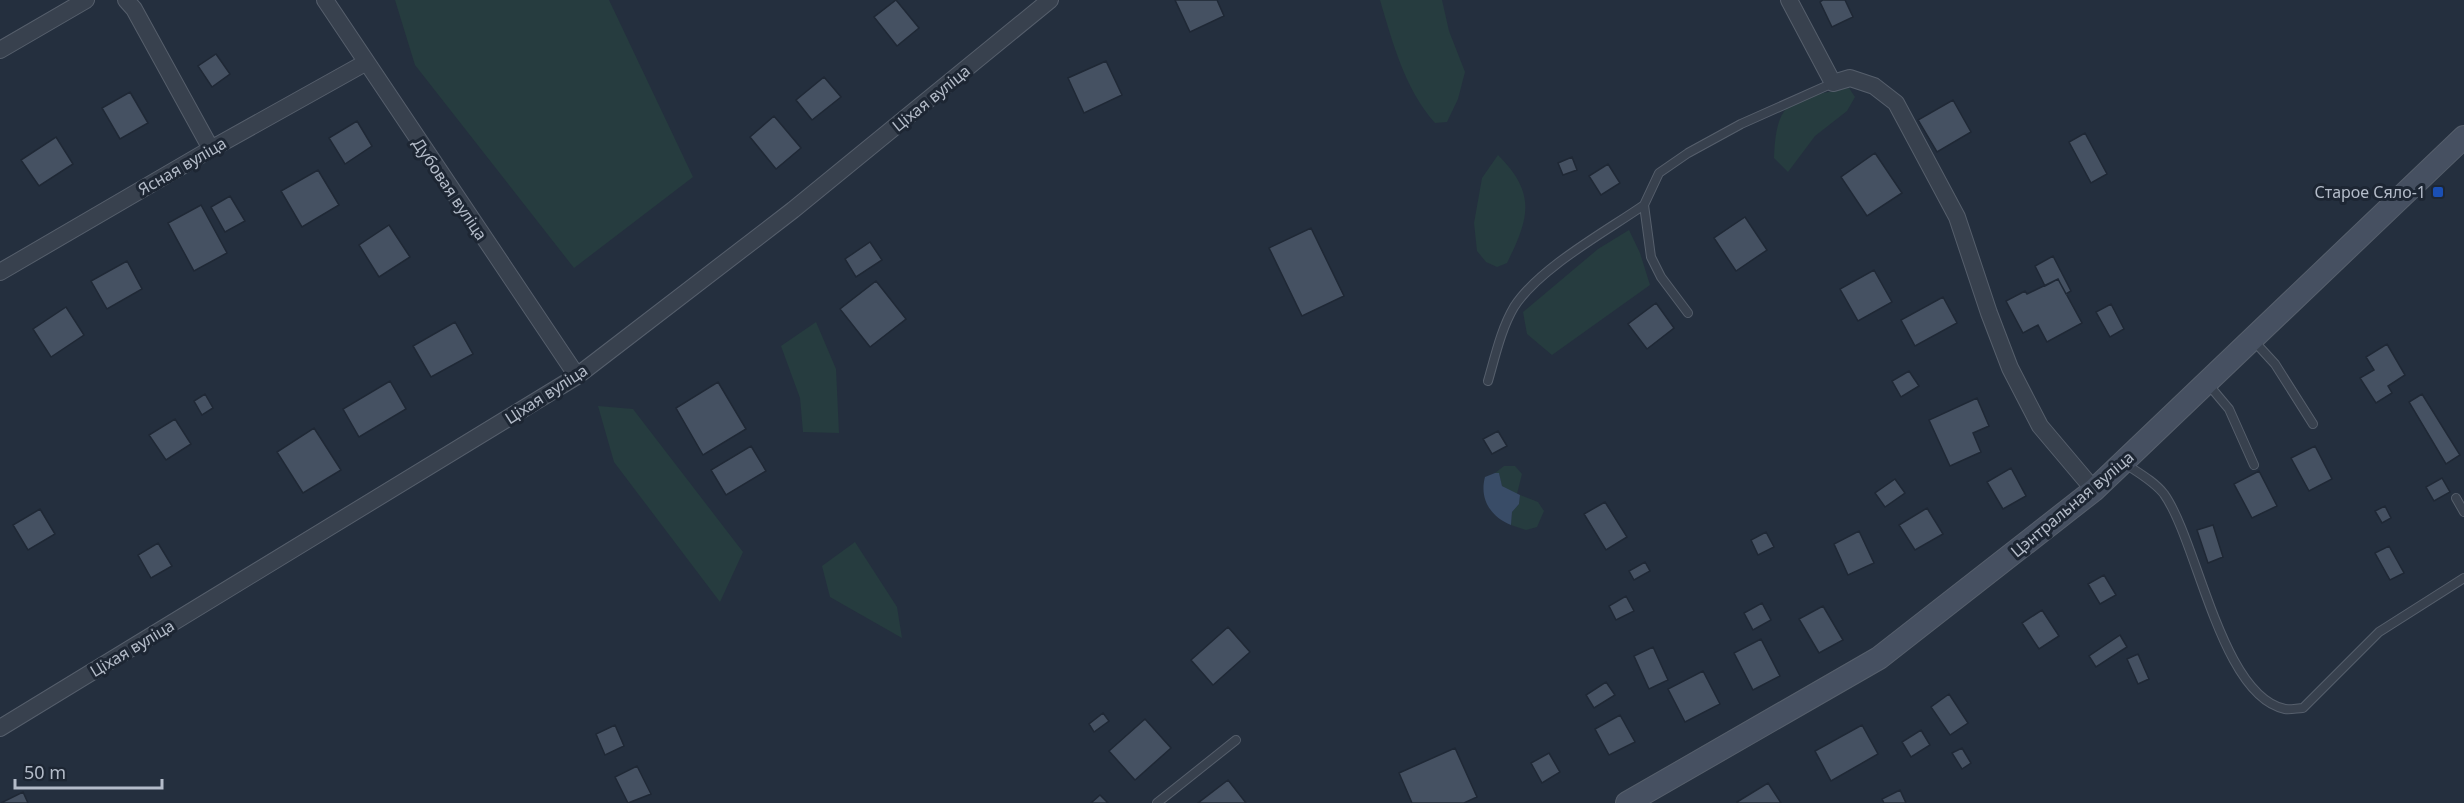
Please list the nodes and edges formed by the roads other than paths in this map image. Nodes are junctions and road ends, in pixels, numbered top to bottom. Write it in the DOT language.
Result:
graph roads {
  1 [pos="86,0"];
  2 [pos="126,0"];
  3 [pos="325,0"];
  4 [pos="1050,0"];
  5 [pos="1789,0"];
  6 [pos="0,50"];
  7 [pos="365,63"];
  8 [pos="1833,83"];
  9 [pos="2464,137"];
  10 [pos="211,149"];
  11 [pos="1644,205"];
  12 [pos="0,272"];
  13 [pos="1688,313"];
  14 [pos="2253,340"];
  15 [pos="577,376"];
  16 [pos="1488,381"];
  17 [pos="2207,384"];
  18 [pos="2313,424"];
  19 [pos="2124,463"];
  20 [pos="2254,465"];
  21 [pos="2094,490"];
  22 [pos="2456,498"];
  23 [pos="2464,512"];
  24 [pos="2464,578"];
  25 [pos="0,728"];
  26 [pos="1236,740"];
  27 [pos="1157,803"];
  28 [pos="1627,803"];
  1 -- 6 [label="street"];
  2 -- 10 [label="street"];
  3 -- 7 [label="street, Дубовая вуліца"];
  4 -- 15 [label="street, Ціхая вуліца"];
  5 -- 8 [label="street"];
  7 -- 10 [label="street, Ясная вуліца"];
  7 -- 15 [label="street, Дубовая вуліца"];
  8 -- 11 [label="lane"];
  8 -- 21 [label="street"];
  9 -- 14 [label="street, Цэнтральная вуліца"];
  10 -- 12 [label="street, Ясная вуліца"];
  11 -- 13 [label="lane"];
  11 -- 16 [label="lane"];
  14 -- 17 [label="street, Цэнтральная вуліца"];
  14 -- 18 [label="lane"];
  15 -- 25 [label="street, Ціхая вуліца"];
  17 -- 19 [label="street, Цэнтральная вуліца"];
  17 -- 20 [label="lane"];
  19 -- 21 [label="street, Цэнтральная вуліца"];
  19 -- 24 [label="lane"];
  21 -- 28 [label="street, Цэнтральная вуліца"];
  22 -- 23 [label="lane"];
  26 -- 27 [label="lane"];
}
